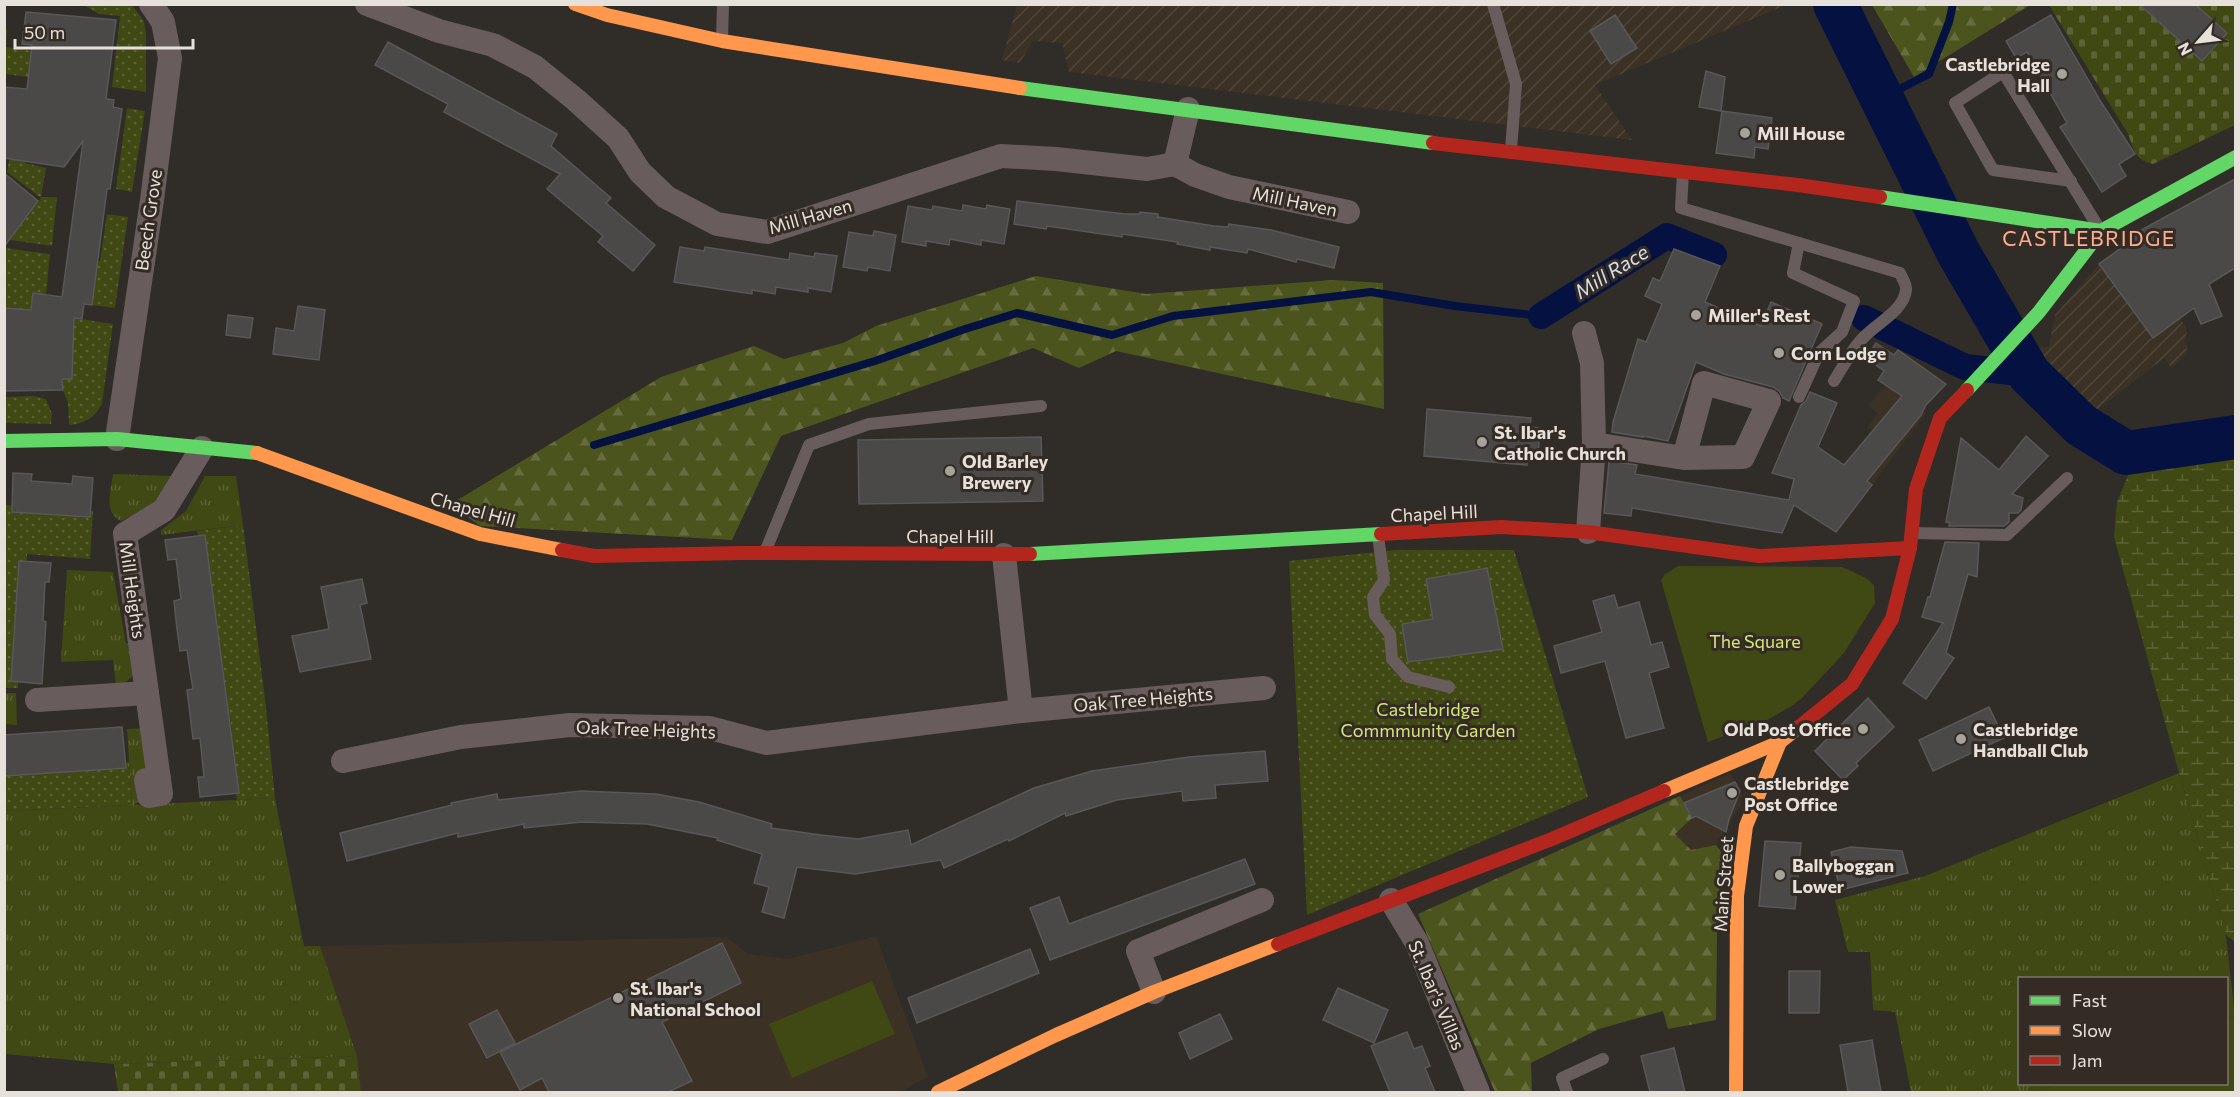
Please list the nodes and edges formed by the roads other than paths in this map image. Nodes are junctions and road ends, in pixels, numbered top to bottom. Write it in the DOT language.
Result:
graph roads {
  1 [pos="151,4"];
  2 [pos="367,4"];
  3 [pos="575,4"];
  4 [pos="723,4"];
  5 [pos="1493,4"];
  6 [pos="722,41"];
  7 [pos="1188,110"];
  8 [pos="1511,151"];
  9 [pos="2235,157"];
  10 [pos="1175,164"];
  11 [pos="1683,171"];
  12 [pos="2071,181"];
  13 [pos="1348,212"];
  14 [pos="2101,231"];
  15 [pos="1799,243"];
  16 [pos="1584,333"];
  17 [pos="1834,381"];
  18 [pos="1798,397"];
  19 [pos="1041,406"];
  20 [pos="117,439"];
  21 [pos="4,441"];
  22 [pos="1594,444"];
  23 [pos="202,448"];
  24 [pos="1684,458"];
  25 [pos="2067,478"];
  26 [pos="1588,532"];
  27 [pos="1912,533"];
  28 [pos="1377,534"];
  29 [pos="1910,548"];
  30 [pos="764,553"];
  31 [pos="1004,555"];
  32 [pos="1449,687"];
  33 [pos="1264,688"];
  34 [pos="147,693"];
  35 [pos="37,700"];
  36 [pos="1021,711"];
  37 [pos="1780,742"];
  38 [pos="343,761"];
  39 [pos="159,778"];
  40 [pos="1262,900"];
  41 [pos="1391,900"];
  42 [pos="1154,992"];
  43 [pos="1603,1059"];
  44 [pos="938,1092"];
  45 [pos="1478,1092"];
  46 [pos="1567,1092"];
  47 [pos="1736,1092"];
  1 -- 20 [label="street, Beech Grove"];
  2 -- 10 [label="street, Mill Haven"];
  3 -- 6 [label="street"];
  4 -- 6 [label="lane"];
  5 -- 8 [label="lane"];
  6 -- 7 [label="street"];
  7 -- 8 [label="street"];
  7 -- 10 [label="street"];
  8 -- 11 [label="street"];
  9 -- 14 [label="street"];
  10 -- 13 [label="street, Mill Haven"];
  11 -- 14 [label="street"];
  11 -- 15 [label="lane"];
  12 -- 12 [label="lane"];
  12 -- 14 [label="lane"];
  14 -- 27 [label="street, Main Street"];
  15 -- 17 [label="lane"];
  15 -- 18 [label="lane"];
  16 -- 22 [label="street"];
  19 -- 30 [label="lane"];
  20 -- 21 [label="street, Chapel Hill"];
  20 -- 23 [label="street, Chapel Hill"];
  22 -- 24 [label="street"];
  22 -- 26 [label="street"];
  23 -- 30 [label="street, Chapel Hill"];
  23 -- 34 [label="street, Mill Heights"];
  25 -- 27 [label="lane"];
  26 -- 28 [label="street, Chapel Hill"];
  26 -- 29 [label="street, Chapel Hill"];
  27 -- 29 [label="street, Main Street"];
  28 -- 31 [label="street, Chapel Hill"];
  28 -- 32 [label="lane"];
  29 -- 37 [label="street, Main Street"];
  30 -- 31 [label="street, Chapel Hill"];
  31 -- 36 [label="street"];
  33 -- 36 [label="street, Oak Tree Heights"];
  34 -- 35 [label="street"];
  34 -- 39 [label="street, Mill Heights"];
  36 -- 38 [label="street, Oak Tree Heights"];
  37 -- 41 [label="street"];
  37 -- 47 [label="street, Main Street"];
  40 -- 42 [label="street"];
  41 -- 42 [label="street"];
  41 -- 45 [label="street, St. Ibar's Villas"];
  42 -- 44 [label="street"];
  43 -- 46 [label="lane"];
}
